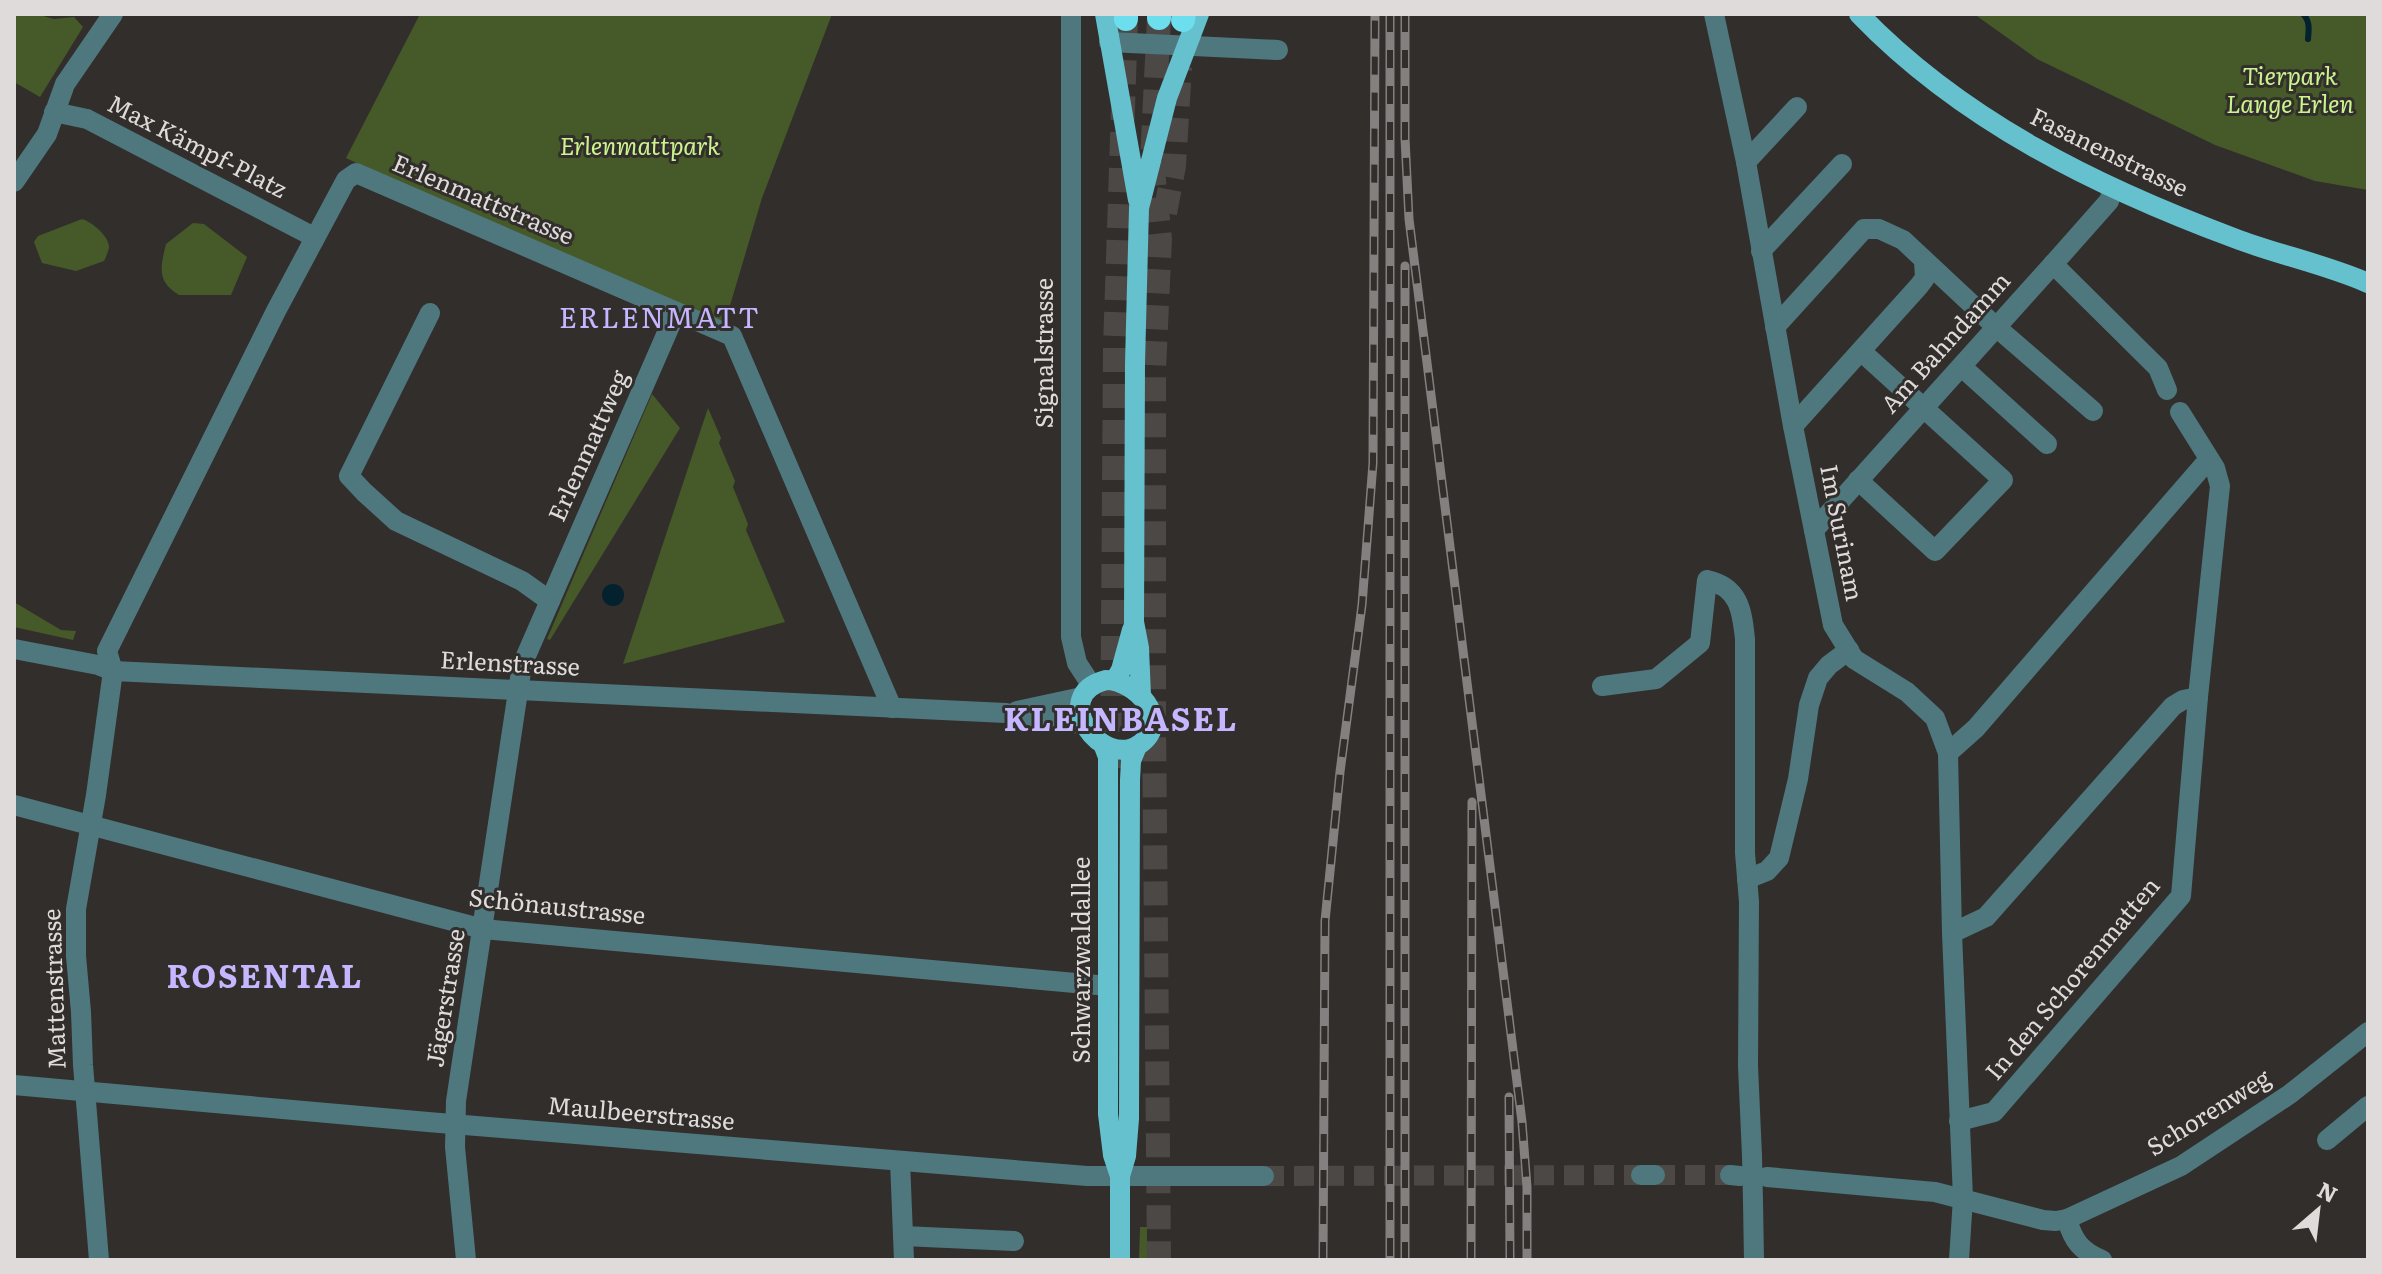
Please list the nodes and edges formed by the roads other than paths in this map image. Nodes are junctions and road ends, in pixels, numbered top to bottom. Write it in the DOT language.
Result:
graph roads {
  1 [pos="113,14"];
  2 [pos="1071,14"];
  3 [pos="1714,14"];
  4 [pos="1859,14"];
  5 [pos="1119,16"];
  6 [pos="1177,16"];
  7 [pos="1109,42"];
  8 [pos="1186,46"];
  9 [pos="1278,50"];
  10 [pos="1797,107"];
  11 [pos="54,112"];
  12 [pos="1746,162"];
  13 [pos="1842,164"];
  14 [pos="14,182"];
  15 [pos="2113,189"];
  16 [pos="1139,208"];
  17 [pos="314,237"];
  18 [pos="1761,251"];
  19 [pos="1924,261"];
  20 [pos="2053,264"];
  21 [pos="2368,283"];
  22 [pos="676,312"];
  23 [pos="430,313"];
  24 [pos="1995,326"];
  25 [pos="1775,327"];
  26 [pos="1862,352"];
  27 [pos="1962,367"];
  28 [pos="2167,390"];
  29 [pos="1923,408"];
  30 [pos="2093,411"];
  31 [pos="2180,412"];
  32 [pos="1793,426"];
  33 [pos="2047,444"];
  34 [pos="2209,459"];
  35 [pos="1858,480"];
  36 [pos="1814,530"];
  37 [pos="550,601"];
  38 [pos="1134,622"];
  39 [pos="14,649"];
  40 [pos="1849,650"];
  41 [pos="113,671"];
  42 [pos="1115,680"];
  43 [pos="1602,686"];
  44 [pos="519,691"];
  45 [pos="1087,692"];
  46 [pos="1141,696"];
  47 [pos="2198,697"];
  48 [pos="892,708"];
  49 [pos="1006,713"];
  50 [pos="1084,724"];
  51 [pos="1103,744"];
  52 [pos="1137,746"];
  53 [pos="1948,753"];
  54 [pos="14,805"];
  55 [pos="91,825"];
  56 [pos="1747,879"];
  57 [pos="483,929"];
  58 [pos="1952,933"];
  59 [pos="1108,986"];
  60 [pos="2368,1032"];
  61 [pos="14,1085"];
  62 [pos="85,1092"];
  63 [pos="2368,1106"];
  64 [pos="1959,1121"];
  65 [pos="455,1124"];
  66 [pos="2327,1140"];
  67 [pos="900,1161"];
  68 [pos="1120,1176"];
  69 [pos="1264,1176"];
  70 [pos="1767,1177"];
  71 [pos="1963,1198"];
  72 [pos="2067,1219"];
  73 [pos="903,1236"];
  74 [pos="1014,1241"];
  75 [pos="99,1260"];
  76 [pos="466,1260"];
  77 [pos="904,1260"];
  78 [pos="1120,1260"];
  79 [pos="1754,1260"];
  80 [pos="1959,1260"];
  81 [pos="2102,1260"];
  1 -- 11 [label="street"];
  2 -- 45 [label="street, Signalstrasse"];
  3 -- 12 [label="street, Im Surinam"];
  4 -- 15 [label="main road, Fasanenstrasse"];
  5 -- 7 [label="main road"];
  6 -- 8 [label="main road"];
  7 -- 8 [label="street"];
  7 -- 16 [label="main road"];
  8 -- 9 [label="street"];
  8 -- 16 [label="main road"];
  10 -- 12 [label="street"];
  11 -- 14 [label="street"];
  11 -- 17 [label="street, Max Kämpf-Platz"];
  12 -- 18 [label="street, Im Surinam"];
  13 -- 18 [label="street"];
  15 -- 20 [label="street, Am Bahndamm"];
  15 -- 21 [label="main road, Fasanenstrasse"];
  16 -- 38 [label="main road"];
  17 -- 22 [label="street, Erlenmattstrasse"];
  17 -- 41 [label="street, Erlenmattstrasse"];
  18 -- 25 [label="street, Im Surinam"];
  19 -- 24 [label="street"];
  19 -- 25 [label="street"];
  19 -- 26 [label="street"];
  20 -- 24 [label="street, Am Bahndamm"];
  20 -- 28 [label="street"];
  22 -- 37 [label="street, Erlenmattweg"];
  22 -- 48 [label="street, Erlenmattstrasse"];
  23 -- 37 [label="street"];
  24 -- 27 [label="street, Am Bahndamm"];
  24 -- 30 [label="street"];
  25 -- 32 [label="street, Im Surinam"];
  26 -- 29 [label="street"];
  26 -- 32 [label="street"];
  27 -- 29 [label="street, Am Bahndamm"];
  27 -- 33 [label="street"];
  29 -- 35 [label="street, Am Bahndamm"];
  29 -- 35 [label="street"];
  31 -- 34 [label="street, In den Schorenmatten"];
  32 -- 36 [label="street, Im Surinam"];
  34 -- 47 [label="street, In den Schorenmatten"];
  34 -- 53 [label="street"];
  35 -- 36 [label="street, Am Bahndamm"];
  36 -- 40 [label="street, Im Surinam"];
  37 -- 44 [label="street, Erlenmattweg"];
  38 -- 42 [label="main road"];
  38 -- 46 [label="main road"];
  39 -- 41 [label="street, Erlenstrasse"];
  40 -- 53 [label="street, Im Surinam"];
  40 -- 56 [label="street"];
  41 -- 44 [label="street, Erlenstrasse"];
  41 -- 55 [label="street, Mattenstrasse"];
  42 -- 45 [label="main road"];
  42 -- 46 [label="main road"];
  43 -- 56 [label="street"];
  44 -- 48 [label="street, Erlenstrasse"];
  44 -- 57 [label="street, Jägerstrasse"];
  45 -- 49 [label="street, Erlenstrasse"];
  45 -- 50 [label="main road"];
  46 -- 52 [label="main road"];
  47 -- 58 [label="street"];
  47 -- 64 [label="street, In den Schorenmatten"];
  48 -- 49 [label="street, Erlenstrasse"];
  49 -- 50 [label="street, Erlenstrasse"];
  50 -- 51 [label="main road"];
  51 -- 52 [label="main road"];
  51 -- 59 [label="main road, Schwarzwaldallee"];
  52 -- 68 [label="main road, Schwarzwaldallee"];
  53 -- 58 [label="street, Im Surinam"];
  54 -- 55 [label="street, Schönaustrasse"];
  55 -- 57 [label="street, Schönaustrasse"];
  55 -- 62 [label="street, Mattenstrasse"];
  56 -- 79 [label="street, bridge"];
  57 -- 59 [label="street, Schönaustrasse"];
  57 -- 65 [label="street, Jägerstrasse"];
  58 -- 64 [label="street, Im Surinam"];
  59 -- 68 [label="main road, Schwarzwaldallee"];
  60 -- 72 [label="street, Schorenweg"];
  61 -- 62 [label="street, Maulbeerstrasse"];
  62 -- 65 [label="street, Maulbeerstrasse"];
  62 -- 75 [label="street, Mattenstrasse"];
  63 -- 66 [label="street"];
  64 -- 71 [label="street, Im Surinam"];
  65 -- 67 [label="street, Maulbeerstrasse"];
  65 -- 76 [label="street, Jägerstrasse"];
  67 -- 68 [label="street, Maulbeerstrasse"];
  67 -- 73 [label="street"];
  68 -- 69 [label="street, Maulbeerstrasse"];
  68 -- 78 [label="main road, Schwarzwaldallee"];
  70 -- 71 [label="street"];
  71 -- 72 [label="street"];
  71 -- 80 [label="street, Im Surinam"];
  72 -- 81 [label="street"];
  73 -- 74 [label="street"];
  73 -- 77 [label="street"];
}
